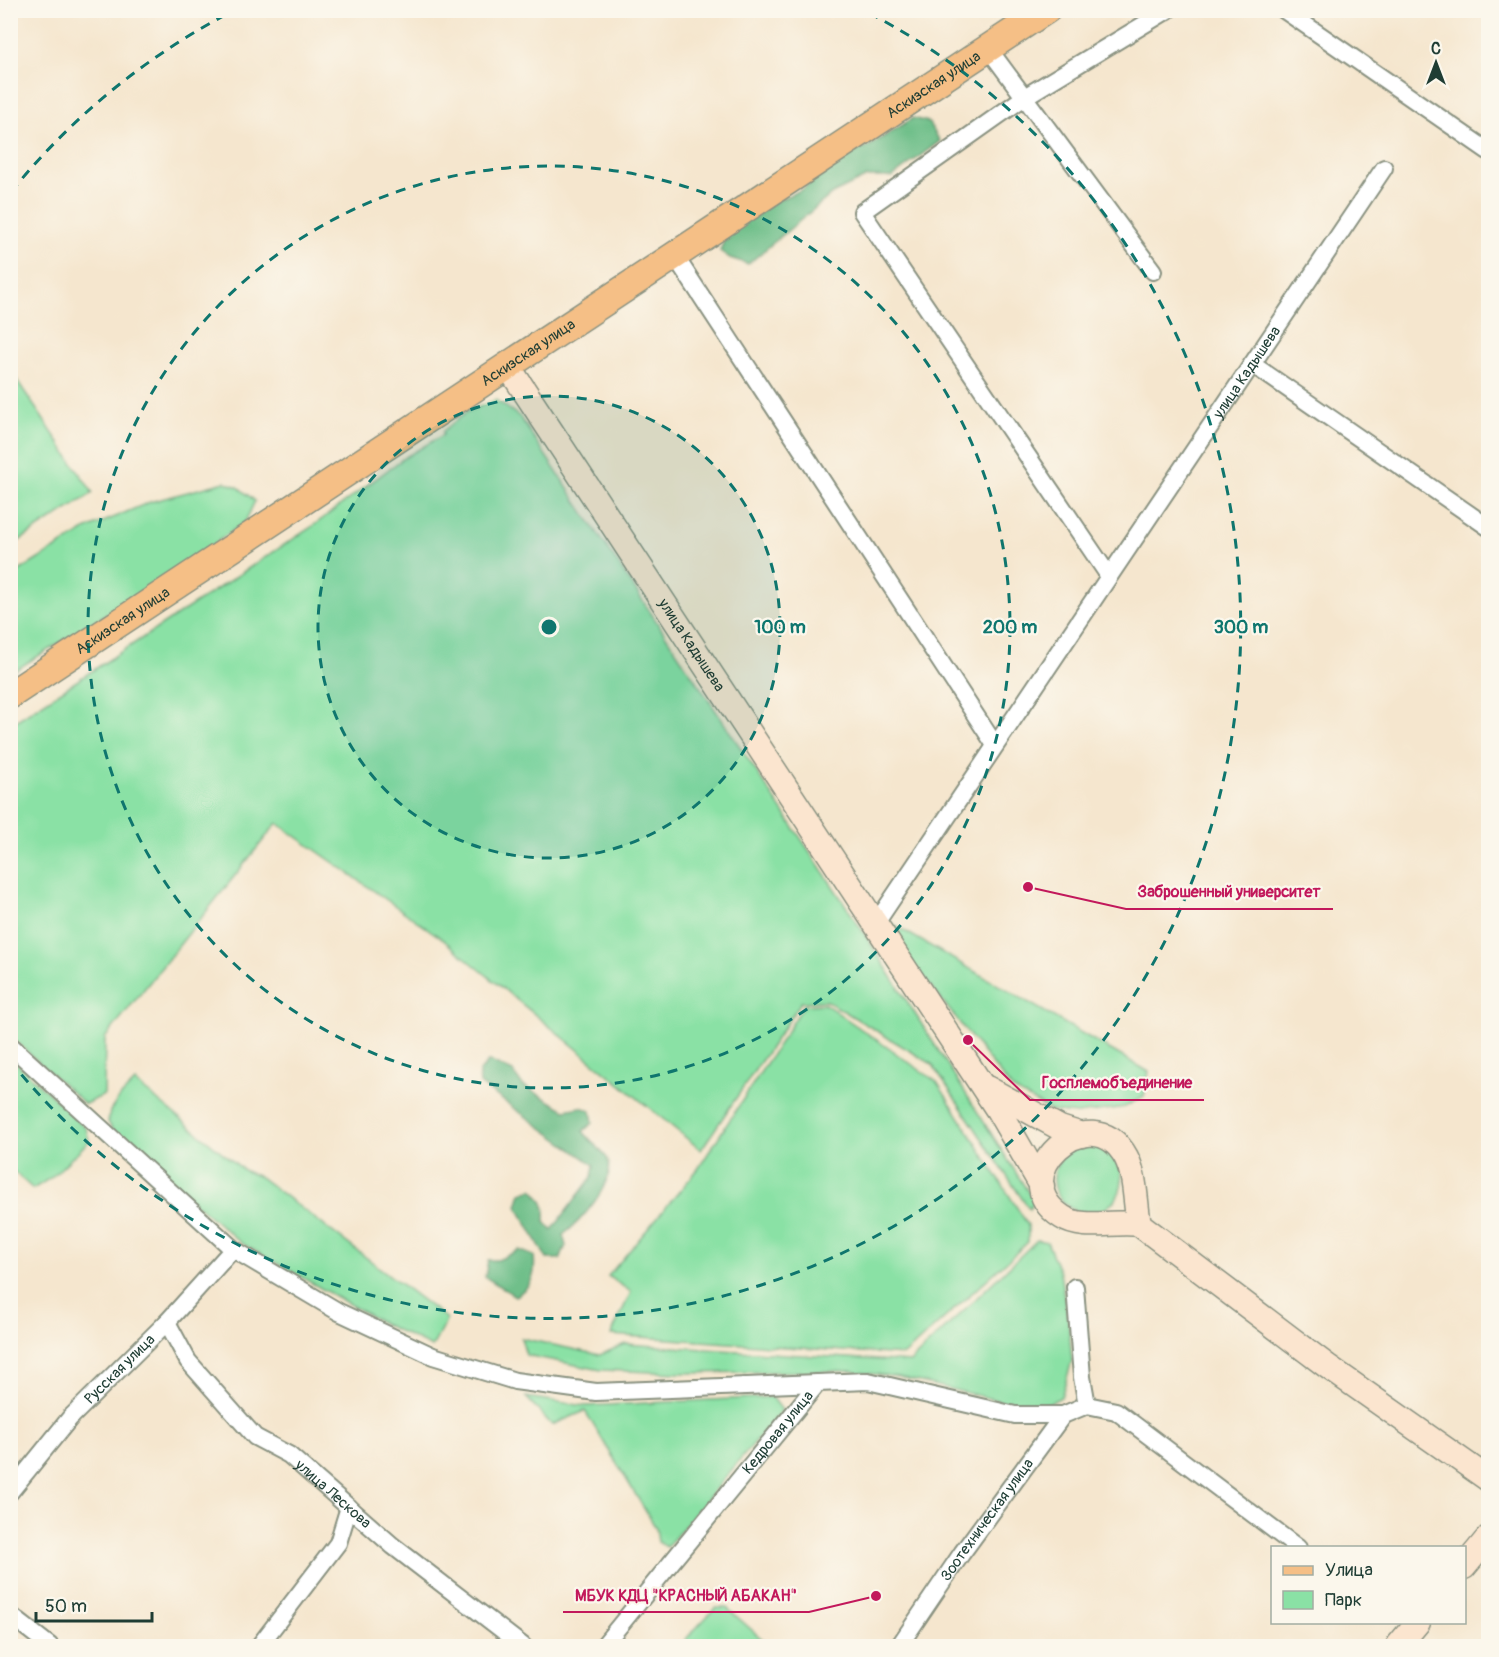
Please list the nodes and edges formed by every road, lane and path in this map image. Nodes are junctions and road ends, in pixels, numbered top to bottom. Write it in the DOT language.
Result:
graph roads {
  1 [pos="1046,10"];
  2 [pos="1168,10"];
  3 [pos="1284,10"];
  4 [pos="988,48"];
  5 [pos="1026,96"];
  6 [pos="1486,146"];
  7 [pos="1384,168"];
  8 [pos="675,256"];
  9 [pos="1153,271"];
  10 [pos="1252,364"];
  11 [pos="508,366"];
  12 [pos="1488,527"];
  13 [pos="1109,576"];
  14 [pos="10,695"];
  15 [pos="995,745"];
  16 [pos="876,923"];
  17 [pos="10,1045"];
  18 [pos="982,1085"];
  19 [pos="1082,1135"];
  20 [pos="1132,1185"];
  21 [pos="1042,1186"];
  22 [pos="1098,1223"];
  23 [pos="1139,1224"];
  24 [pos="232,1249"];
  25 [pos="1075,1287"];
  26 [pos="167,1322"];
  27 [pos="818,1383"];
  28 [pos="1087,1405"];
  29 [pos="1063,1415"];
  30 [pos="1488,1479"];
  31 [pos="10,1492"];
  32 [pos="349,1507"];
  33 [pos="1488,1538"];
  34 [pos="1295,1546"];
  35 [pos="1466,1565"];
  36 [pos="10,1616"];
  37 [pos="50,1647"];
  38 [pos="259,1647"];
  39 [pos="523,1647"];
  40 [pos="603,1647"];
  41 [pos="899,1647"];
  1 -- 4 [label="main road, Аскизская улица"];
  2 -- 5 [label="street"];
  3 -- 6 [label="street"];
  4 -- 5 [label="street"];
  4 -- 8 [label="main road, Аскизская улица"];
  5 -- 9 [label="street"];
  5 -- 13 [label="street"];
  7 -- 10 [label="street, улица Кадышева"];
  8 -- 11 [label="main road, Аскизская улица"];
  8 -- 15 [label="street"];
  10 -- 12 [label="street"];
  10 -- 13 [label="street, улица Кадышева"];
  11 -- 14 [label="main road, Аскизская улица"];
  11 -- 16 [label="street, улица Кадышева"];
  13 -- 15 [label="street, улица Кадышева"];
  15 -- 16 [label="street, улица Кадышева"];
  16 -- 18 [label="street, улица Кадышева"];
  17 -- 24 [label="street"];
  18 -- 19 [label="street"];
  18 -- 21 [label="street, улица Кадышева"];
  19 -- 20 [label="street"];
  19 -- 21 [label="street"];
  20 -- 22 [label="street"];
  20 -- 23 [label="street"];
  21 -- 22 [label="street"];
  22 -- 23 [label="street"];
  23 -- 30 [label="street"];
  24 -- 26 [label="street, Русская улица"];
  24 -- 27 [label="street"];
  25 -- 28 [label="street"];
  26 -- 31 [label="street, Русская улица"];
  26 -- 32 [label="street, улица Лескова"];
  27 -- 29 [label="street, Кедровая улица"];
  27 -- 40 [label="street, Кедровая улица"];
  28 -- 29 [label="street"];
  28 -- 34 [label="street"];
  29 -- 41 [label="street, Зоотехническая улица"];
  32 -- 38 [label="street"];
  32 -- 39 [label="street, улица Лескова"];
  33 -- 35 [label="street"];
  36 -- 37 [label="street"];
}
